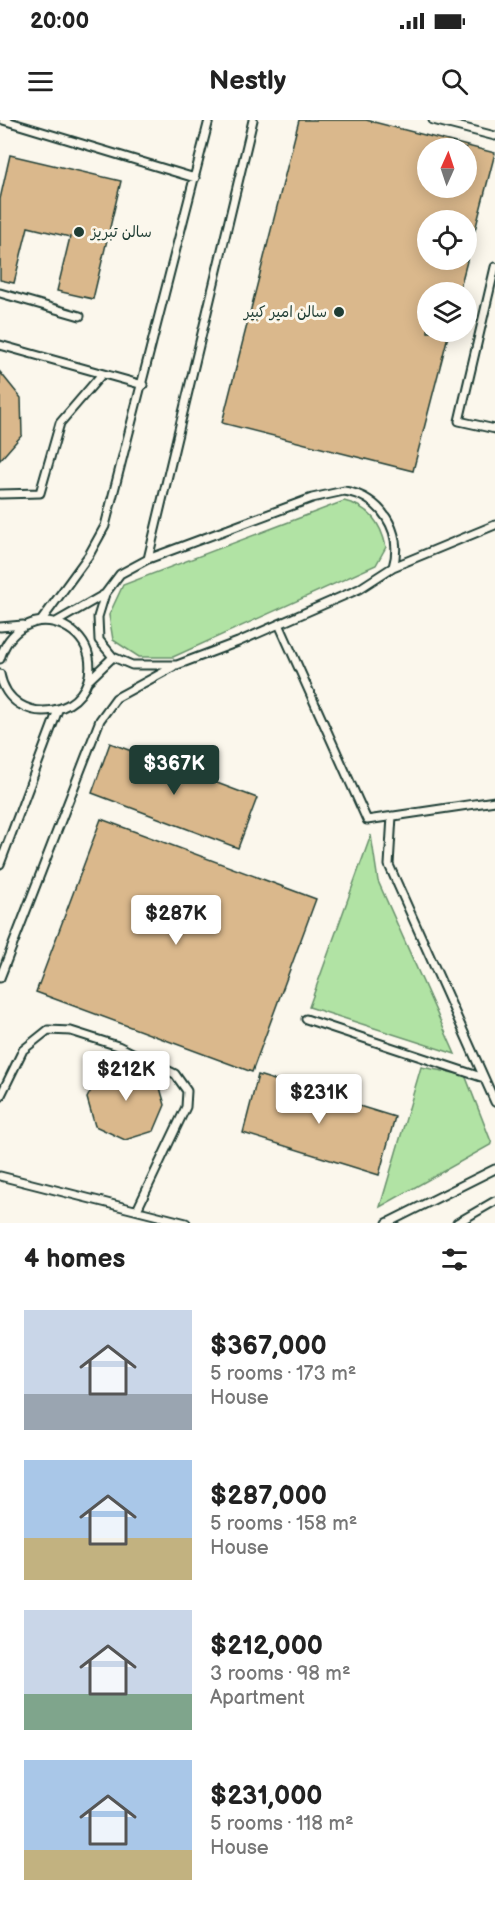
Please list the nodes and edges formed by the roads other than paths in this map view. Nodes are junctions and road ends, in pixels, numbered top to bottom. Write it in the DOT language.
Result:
graph roads {
  1 [pos="3,120"];
  2 [pos="209,120"];
  3 [pos="253,120"];
  4 [pos="434,120"];
  5 [pos="495,136"];
  6 [pos="195,178"];
  7 [pos="495,267"];
  8 [pos="0,293"];
  9 [pos="80,316"];
  10 [pos="0,345"];
  11 [pos="102,374"];
  12 [pos="142,385"];
  13 [pos="495,429"];
  14 [pos="0,494"];
  15 [pos="495,525"];
  16 [pos="148,559"];
  17 [pos="393,567"];
  18 [pos="105,594"];
  19 [pos="41,621"];
  20 [pos="56,622"];
  21 [pos="279,624"];
  22 [pos="26,625"];
  23 [pos="0,627"];
  24 [pos="113,657"];
  25 [pos="0,659"];
  26 [pos="177,665"];
  27 [pos="0,676"];
  28 [pos="88,681"];
  29 [pos="58,710"];
  30 [pos="495,801"];
  31 [pos="392,816"];
  32 [pos="0,864"];
  33 [pos="0,978"];
  34 [pos="306,1019"];
  35 [pos="484,1078"];
  36 [pos="0,1097"];
  37 [pos="495,1102"];
  38 [pos="495,1169"];
  39 [pos="0,1176"];
  40 [pos="495,1201"];
  41 [pos="137,1210"];
  42 [pos="186,1223"];
  43 [pos="387,1223"];
  44 [pos="457,1223"];
  1 -- 6 [label="lane"];
  2 -- 6 [label="lane"];
  3 -- 16 [label="lane"];
  4 -- 5 [label="lane"];
  6 -- 12 [label="lane"];
  7 -- 13 [label="lane"];
  8 -- 9 [label="lane"];
  10 -- 11 [label="lane"];
  11 -- 12 [label="lane"];
  11 -- 14 [label="lane"];
  12 -- 19 [label="lane"];
  15 -- 17 [label="lane"];
  16 -- 17 [label="lane"];
  16 -- 18 [label="lane"];
  17 -- 21 [label="lane"];
  18 -- 20 [label="lane"];
  18 -- 24 [label="lane"];
  19 -- 20 [label="lane"];
  19 -- 22 [label="lane"];
  20 -- 28 [label="lane"];
  21 -- 26 [label="lane"];
  21 -- 31 [label="lane"];
  22 -- 23 [label="lane"];
  22 -- 25 [label="lane"];
  24 -- 26 [label="lane"];
  24 -- 28 [label="lane"];
  26 -- 33 [label="lane"];
  27 -- 29 [label="lane"];
  28 -- 29 [label="lane"];
  29 -- 32 [label="lane"];
  30 -- 31 [label="lane"];
  31 -- 35 [label="lane"];
  34 -- 35 [label="lane"];
  35 -- 37 [label="lane"];
  36 -- 41 [label="lane"];
  38 -- 43 [label="lane"];
  39 -- 41 [label="lane"];
  40 -- 44 [label="lane"];
  41 -- 42 [label="lane"];
}
